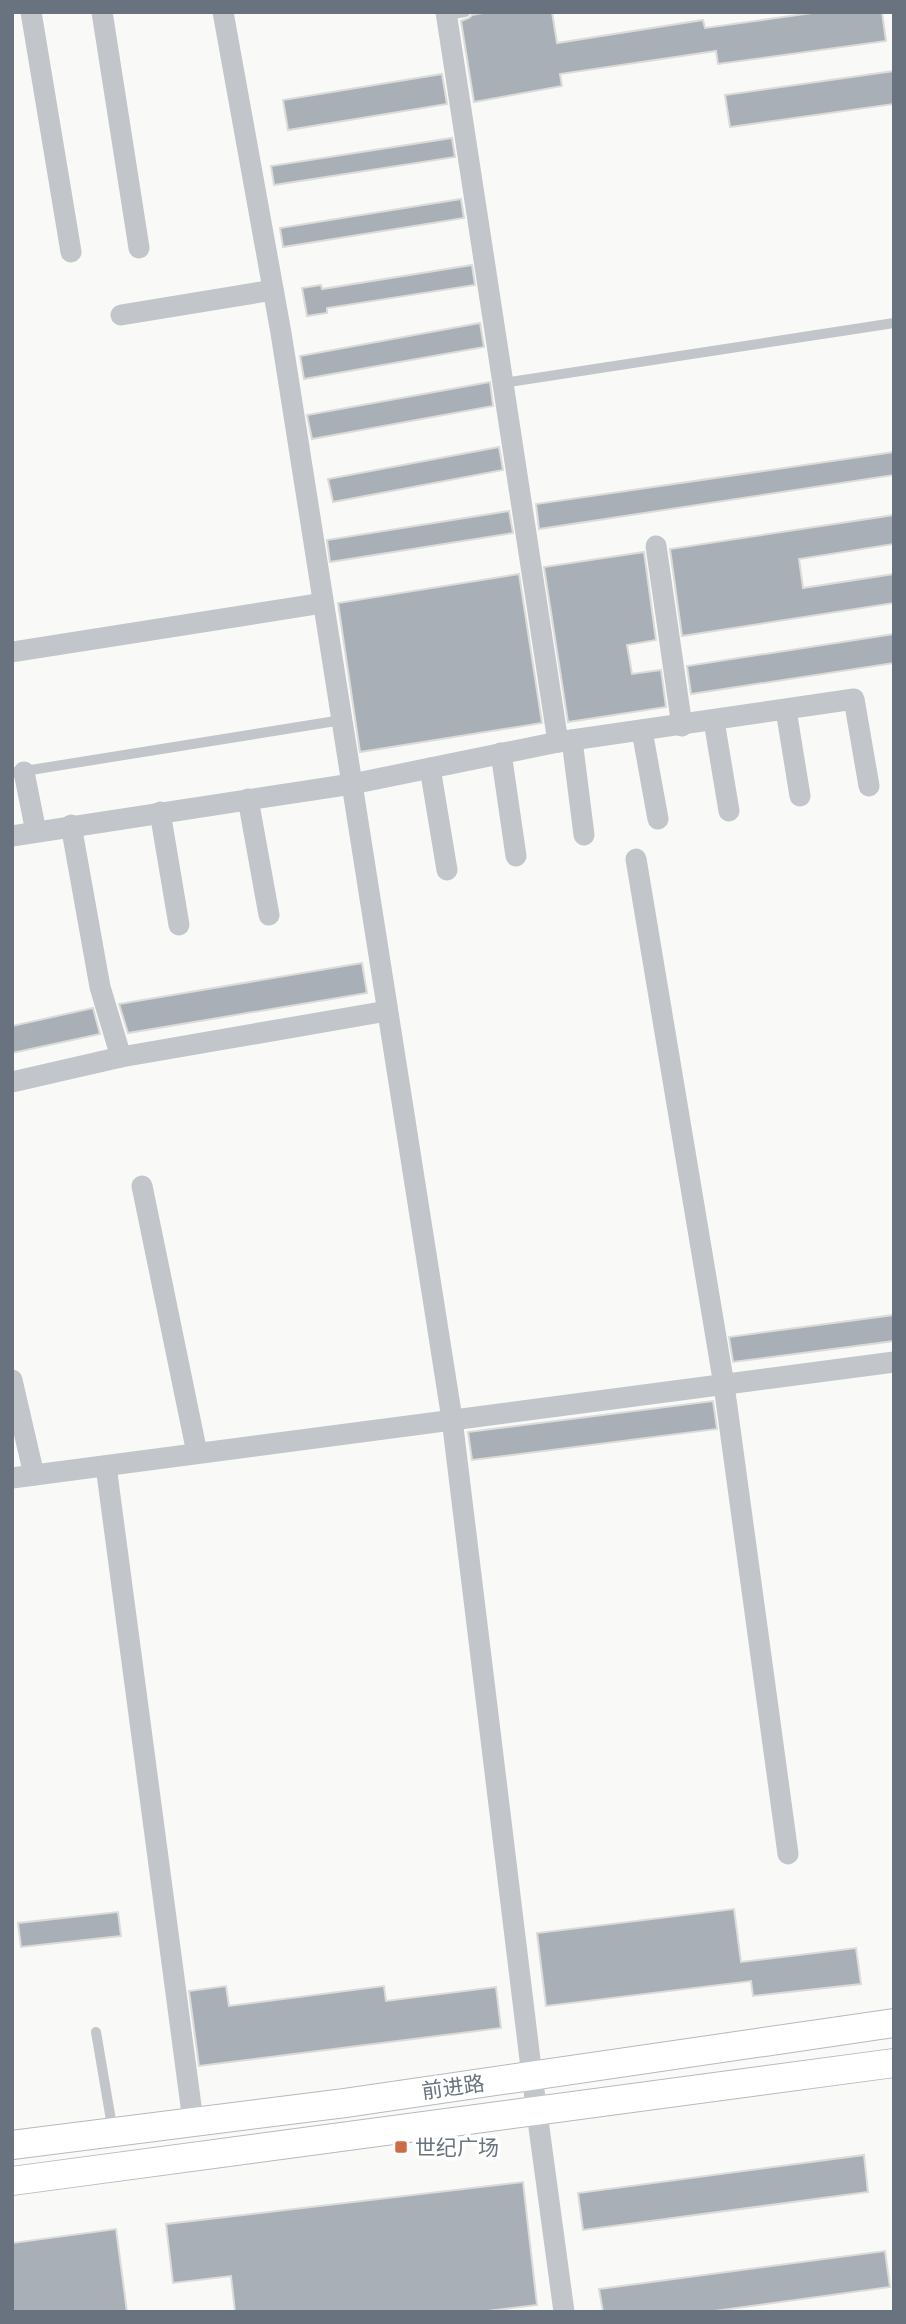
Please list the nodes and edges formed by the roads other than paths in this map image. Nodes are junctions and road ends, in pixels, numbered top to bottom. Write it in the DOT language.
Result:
graph roads {
  1 [pos="31,12"];
  2 [pos="102,12"];
  3 [pos="223,12"];
  4 [pos="453,13"];
  5 [pos="139,248"];
  6 [pos="71,252"];
  7 [pos="273,290"];
  8 [pos="121,316"];
  9 [pos="894,323"];
  10 [pos="503,383"];
  11 [pos="656,545"];
  12 [pos="323,603"];
  13 [pos="12,652"];
  14 [pos="786,710"];
  15 [pos="342,720"];
  16 [pos="714,721"];
  17 [pos="682,726"];
  18 [pos="642,731"];
  19 [pos="565,741"];
  20 [pos="501,753"];
  21 [pos="430,768"];
  22 [pos="18,773"];
  23 [pos="352,784"];
  24 [pos="869,786"];
  25 [pos="800,796"];
  26 [pos="248,799"];
  27 [pos="729,811"];
  28 [pos="160,812"];
  29 [pos="658,819"];
  30 [pos="71,825"];
  31 [pos="36,832"];
  32 [pos="584,835"];
  33 [pos="12,836"];
  34 [pos="516,856"];
  35 [pos="636,859"];
  36 [pos="447,870"];
  37 [pos="269,915"];
  38 [pos="179,925"];
  39 [pos="387,1011"];
  40 [pos="121,1057"];
  41 [pos="12,1082"];
  42 [pos="142,1186"];
  43 [pos="894,1362"];
  44 [pos="12,1380"];
  45 [pos="724,1385"];
  46 [pos="452,1419"];
  47 [pos="197,1453"];
  48 [pos="106,1466"];
  49 [pos="34,1475"];
  50 [pos="12,1478"];
  51 [pos="788,1854"];
  52 [pos="894,2023"];
  53 [pos="96,2032"];
  54 [pos="894,2063"];
  55 [pos="532,2076"];
  56 [pos="537,2111"];
  57 [pos="193,2121"];
  58 [pos="113,2132"];
  59 [pos="12,2145"];
  60 [pos="12,2181"];
  61 [pos="564,2312"];
  1 -- 6 [label="street"];
  2 -- 5 [label="street"];
  3 -- 7 [label="street"];
  4 -- 10 [label="street"];
  7 -- 8 [label="street"];
  7 -- 12 [label="street"];
  9 -- 10 [label="lane"];
  10 -- 19 [label="street"];
  11 -- 17 [label="street"];
  12 -- 13 [label="street"];
  12 -- 15 [label="street"];
  14 -- 16 [label="street"];
  14 -- 24 [label="street"];
  14 -- 25 [label="street"];
  15 -- 22 [label="lane"];
  15 -- 23 [label="street"];
  16 -- 17 [label="street"];
  16 -- 27 [label="street"];
  17 -- 18 [label="street"];
  18 -- 19 [label="street"];
  18 -- 29 [label="street"];
  19 -- 20 [label="street"];
  19 -- 32 [label="street"];
  20 -- 21 [label="street"];
  20 -- 34 [label="street"];
  21 -- 23 [label="street"];
  21 -- 36 [label="street"];
  22 -- 31 [label="street"];
  23 -- 26 [label="street"];
  23 -- 39 [label="street"];
  26 -- 28 [label="street"];
  26 -- 37 [label="street"];
  28 -- 30 [label="street"];
  28 -- 38 [label="street"];
  30 -- 31 [label="street"];
  30 -- 40 [label="street"];
  31 -- 33 [label="street"];
  35 -- 45 [label="street"];
  39 -- 40 [label="street"];
  39 -- 46 [label="street"];
  40 -- 41 [label="street"];
  42 -- 47 [label="street"];
  43 -- 45 [label="street"];
  44 -- 49 [label="street"];
  45 -- 46 [label="street"];
  45 -- 51 [label="street"];
  46 -- 47 [label="street"];
  46 -- 55 [label="street"];
  47 -- 48 [label="street"];
  48 -- 49 [label="street"];
  48 -- 57 [label="street"];
  49 -- 50 [label="street"];
  52 -- 55 [label="main road, 前进路"];
  53 -- 58 [label="lane"];
  54 -- 56 [label="main road, 前进路"];
  55 -- 56 [label="street"];
  55 -- 57 [label="main road, 前进路"];
  56 -- 60 [label="main road, 前进路"];
  56 -- 61 [label="street"];
  57 -- 58 [label="main road, 前进路"];
  58 -- 59 [label="main road, 前进路"];
}
